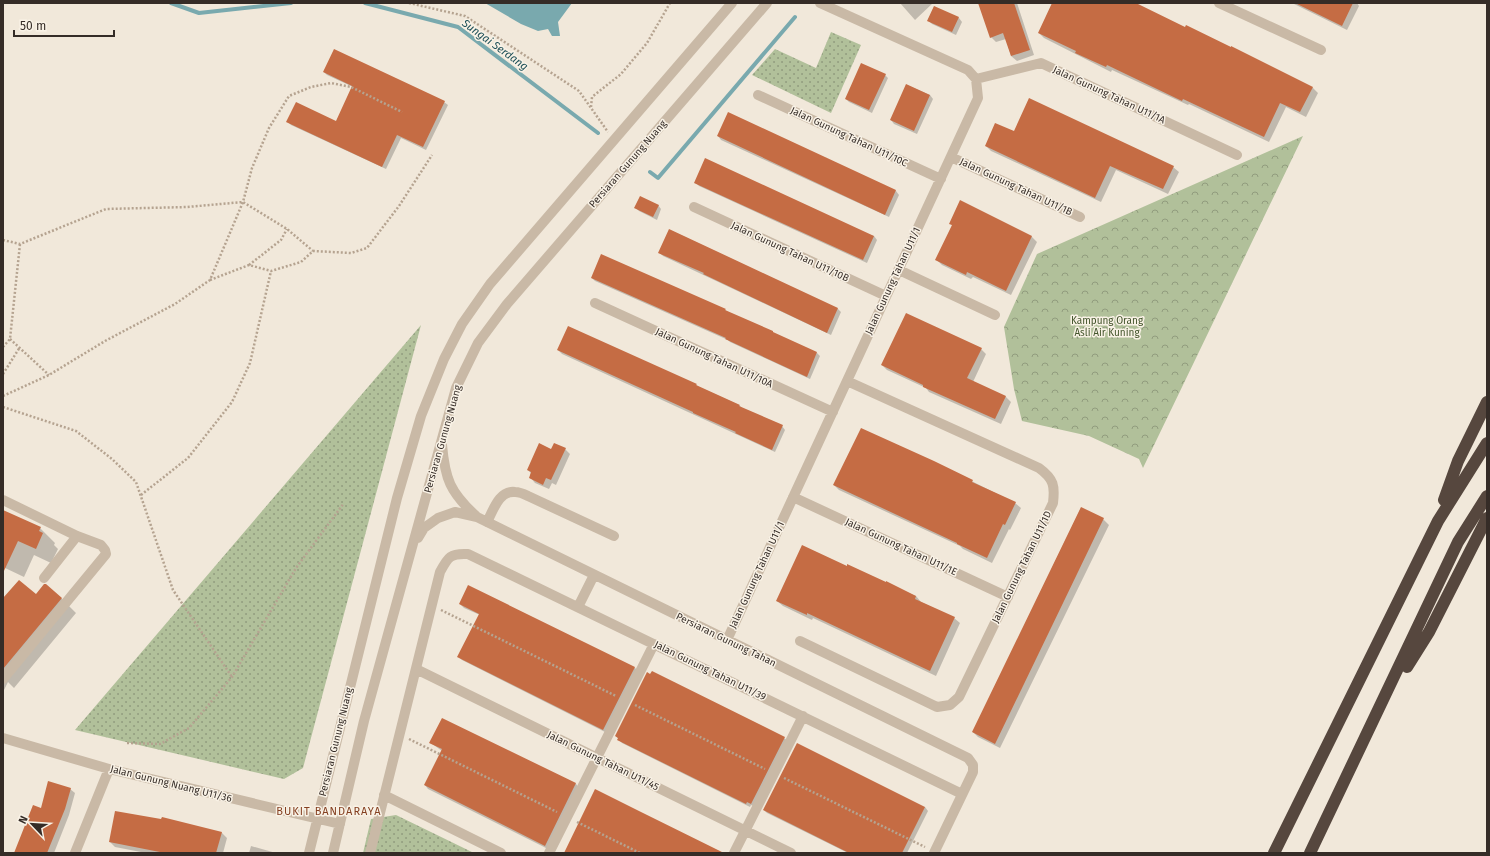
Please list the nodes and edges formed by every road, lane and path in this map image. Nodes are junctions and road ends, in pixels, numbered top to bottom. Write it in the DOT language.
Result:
graph roads {
  1 [pos="409,3"];
  2 [pos="670,3"];
  3 [pos="732,3"];
  4 [pos="767,3"];
  5 [pos="820,3"];
  6 [pos="1219,3"];
  7 [pos="833,6"];
  8 [pos="1321,50"];
  9 [pos="976,79"];
  10 [pos="758,95"];
  11 [pos="591,108"];
  12 [pos="402,112"];
  13 [pos="614,140"];
  14 [pos="432,154"];
  15 [pos="1237,155"];
  16 [pos="951,157"];
  17 [pos="941,179"];
  18 [pos="243,202"];
  19 [pos="694,207"];
  20 [pos="1080,217"];
  21 [pos="288,229"];
  22 [pos="3,240"];
  23 [pos="20,244"];
  24 [pos="313,251"];
  25 [pos="249,265"];
  26 [pos="898,270"];
  27 [pos="271,271"];
  28 [pos="210,280"];
  29 [pos="886,296"];
  30 [pos="595,303"];
  31 [pos="995,315"];
  32 [pos="10,339"];
  33 [pos="20,347"];
  34 [pos="3,348"];
  35 [pos="3,374"];
  36 [pos="48,375"];
  37 [pos="847,381"];
  38 [pos="3,396"];
  39 [pos="1487,402"];
  40 [pos="3,407"];
  41 [pos="833,412"];
  42 [pos="442,438"];
  43 [pos="1487,443"];
  44 [pos="141,495"];
  45 [pos="1487,496"];
  46 [pos="793,497"];
  47 [pos="3,500"];
  48 [pos="344,502"];
  49 [pos="477,517"];
  50 [pos="1487,518"];
  51 [pos="1438,520"];
  52 [pos="487,522"];
  53 [pos="77,536"];
  54 [pos="614,536"];
  55 [pos="412,547"];
  56 [pos="594,576"];
  57 [pos="44,578"];
  58 [pos="1008,597"];
  59 [pos="432,606"];
  60 [pos="578,608"];
  61 [pos="727,640"];
  62 [pos="800,641"];
  63 [pos="654,644"];
  64 [pos="416,669"];
  65 [pos="232,677"];
  66 [pos="3,679"];
  67 [pos="626,701"];
  68 [pos="1378,712"];
  69 [pos="802,716"];
  70 [pos="399,735"];
  71 [pos="3,738"];
  72 [pos="127,742"];
  73 [pos="597,758"];
  74 [pos="109,769"];
  75 [pos="774,773"];
  76 [pos="962,794"];
  77 [pos="384,795"];
  78 [pos="567,817"];
  79 [pos="317,819"];
  80 [pos="340,824"];
  81 [pos="745,830"];
  82 [pos="934,852"];
  83 [pos="75,853"];
  84 [pos="309,853"];
  85 [pos="333,853"];
  86 [pos="370,853"];
  87 [pos="501,853"];
  88 [pos="550,853"];
  89 [pos="640,853"];
  90 [pos="734,853"];
  91 [pos="791,853"];
  92 [pos="1274,853"];
  93 [pos="1310,853"];
  1 -- 11 [label="path"];
  2 -- 11 [label="path"];
  3 -- 13 [label="street, Persiaran Gunung Nuang"];
  4 -- 42 [label="street, Persiaran Gunung Nuang"];
  5 -- 7 [label="street"];
  6 -- 8 [label="street"];
  7 -- 9 [label="street"];
  9 -- 15 [label="street, Jalan Gunung Tahan U11/1A"];
  9 -- 16 [label="street, Jalan Gunung Tahan U11/1"];
  10 -- 17 [label="street, Jalan Gunung Tahan U11/10C"];
  11 -- 13 [label="path"];
  12 -- 18 [label="path"];
  13 -- 79 [label="street, Persiaran Gunung Nuang"];
  14 -- 24 [label="path"];
  16 -- 17 [label="street, Jalan Gunung Tahan U11/1"];
  16 -- 20 [label="street, Jalan Gunung Tahan U11/1B"];
  17 -- 26 [label="street, Jalan Gunung Tahan U11/1"];
  18 -- 21 [label="path"];
  18 -- 23 [label="path"];
  18 -- 28 [label="path"];
  19 -- 29 [label="street, Jalan Gunung Tahan U11/10B"];
  21 -- 24 [label="path"];
  21 -- 25 [label="path"];
  22 -- 23 [label="path"];
  23 -- 32 [label="path"];
  24 -- 27 [label="path"];
  25 -- 27 [label="path"];
  25 -- 28 [label="path"];
  26 -- 29 [label="street, Jalan Gunung Tahan U11/1"];
  26 -- 31 [label="street"];
  27 -- 44 [label="path"];
  28 -- 36 [label="path"];
  29 -- 37 [label="street, Jalan Gunung Tahan U11/1"];
  30 -- 41 [label="street, Jalan Gunung Tahan U11/10A"];
  32 -- 33 [label="path"];
  32 -- 34 [label="path"];
  33 -- 35 [label="path"];
  33 -- 36 [label="path"];
  36 -- 38 [label="path"];
  37 -- 41 [label="street, Jalan Gunung Tahan U11/1"];
  37 -- 58 [label="street, Jalan Gunung Tahan U11/1D"];
  39 -- 51 [label="highway"];
  40 -- 44 [label="path"];
  41 -- 46 [label="street, Jalan Gunung Tahan U11/1"];
  42 -- 49 [label="street"];
  42 -- 55 [label="street, Persiaran Gunung Nuang"];
  43 -- 51 [label="highway"];
  44 -- 65 [label="path"];
  45 -- 68 [label="highway"];
  46 -- 58 [label="street, Jalan Gunung Tahan U11/1E"];
  46 -- 61 [label="street, Jalan Gunung Tahan U11/1"];
  47 -- 53 [label="street"];
  48 -- 65 [label="path"];
  49 -- 52 [label="street, Persiaran Gunung Tahan"];
  49 -- 55 [label="street"];
  50 -- 68 [label="highway"];
  51 -- 92 [label="highway"];
  52 -- 54 [label="street"];
  52 -- 56 [label="street, Persiaran Gunung Tahan"];
  53 -- 57 [label="street"];
  53 -- 66 [label="street"];
  55 -- 80 [label="street, Persiaran Gunung Nuang"];
  56 -- 60 [label="street"];
  56 -- 61 [label="street, Persiaran Gunung Tahan"];
  58 -- 62 [label="street, Jalan Gunung Tahan U11/1D"];
  59 -- 60 [label="street, Jalan Gunung Tahan U11/39"];
  59 -- 64 [label="street"];
  59 -- 67 [label="path"];
  60 -- 63 [label="street, Jalan Gunung Tahan U11/39"];
  61 -- 76 [label="street, Persiaran Gunung Tahan"];
  63 -- 67 [label="street"];
  63 -- 69 [label="street, Jalan Gunung Tahan U11/39"];
  64 -- 70 [label="street"];
  64 -- 73 [label="street, Jalan Gunung Tahan U11/45"];
  65 -- 72 [label="path"];
  67 -- 73 [label="street"];
  67 -- 75 [label="path"];
  68 -- 93 [label="highway"];
  69 -- 75 [label="street"];
  69 -- 76 [label="street, Jalan Gunung Tahan U11/39"];
  70 -- 77 [label="street"];
  70 -- 78 [label="path"];
  71 -- 74 [label="street, Jalan Gunung Nuang U11/36"];
  73 -- 78 [label="street"];
  73 -- 81 [label="street, Jalan Gunung Tahan U11/45"];
  74 -- 79 [label="street, Jalan Gunung Nuang U11/36"];
  74 -- 83 [label="street"];
  75 -- 81 [label="street"];
  75 -- 82 [label="path"];
  76 -- 82 [label="street"];
  77 -- 86 [label="street"];
  77 -- 87 [label="street"];
  78 -- 88 [label="street"];
  78 -- 89 [label="path"];
  79 -- 80 [label="street, Jalan Gunung Nuang U11/36"];
  79 -- 84 [label="street, Persiaran Gunung Nuang"];
  80 -- 85 [label="street, Persiaran Gunung Nuang"];
  81 -- 90 [label="street"];
  81 -- 91 [label="street, Jalan Gunung Tahan U11/45"];
}
